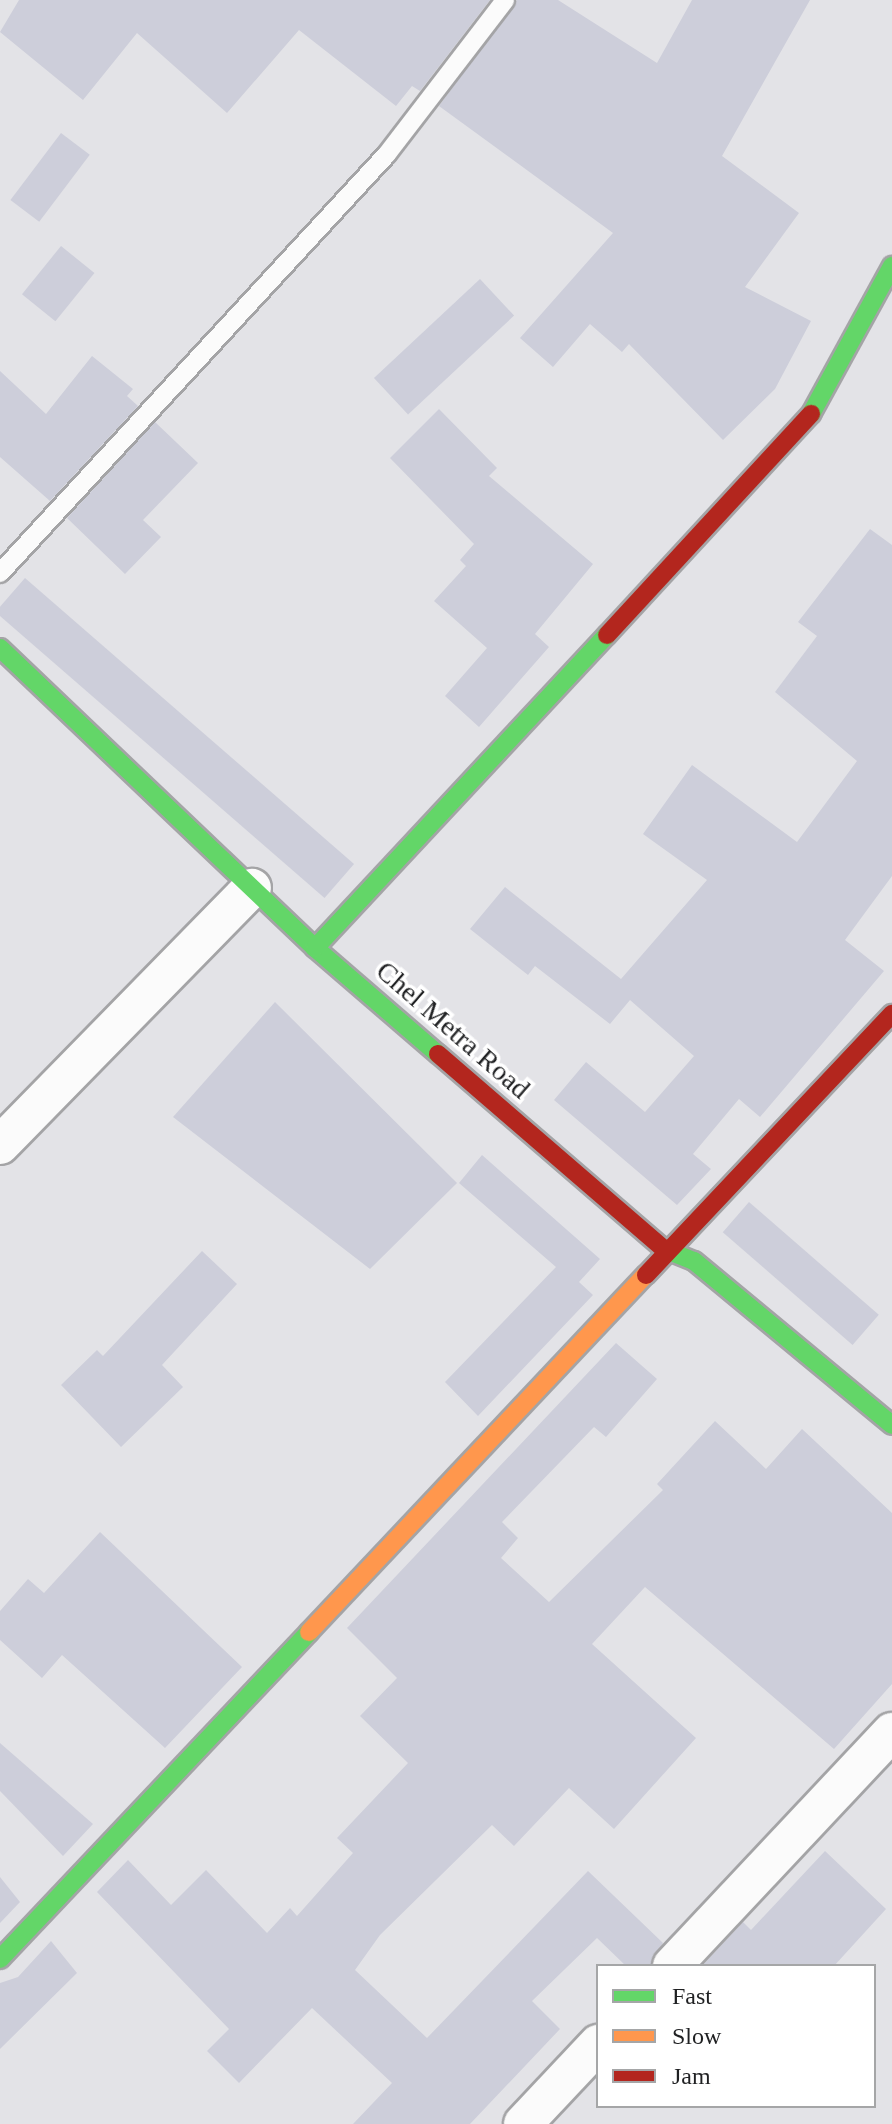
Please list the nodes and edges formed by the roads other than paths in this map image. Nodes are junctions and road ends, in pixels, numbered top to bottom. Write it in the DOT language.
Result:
graph roads {
  1 [pos="505,0"];
  2 [pos="892,266"];
  3 [pos="0,573"];
  4 [pos="0,648"];
  5 [pos="252,888"];
  6 [pos="315,948"];
  7 [pos="892,1014"];
  8 [pos="0,1145"];
  9 [pos="670,1254"];
  10 [pos="892,1425"];
  11 [pos="892,1732"];
  12 [pos="0,1959"];
  13 [pos="674,1964"];
  14 [pos="596,2046"];
  15 [pos="523,2124"];
  1 -- 3 [label="lane"];
  2 -- 6 [label="street"];
  4 -- 5 [label="street, Chel Metra Road"];
  5 -- 6 [label="street, Chel Metra Road"];
  5 -- 8 [label="street"];
  6 -- 9 [label="street, Chel Metra Road"];
  7 -- 9 [label="street"];
  9 -- 10 [label="street, Chel Metra Road"];
  9 -- 12 [label="street"];
  11 -- 13 [label="street"];
  14 -- 15 [label="street"];
}
